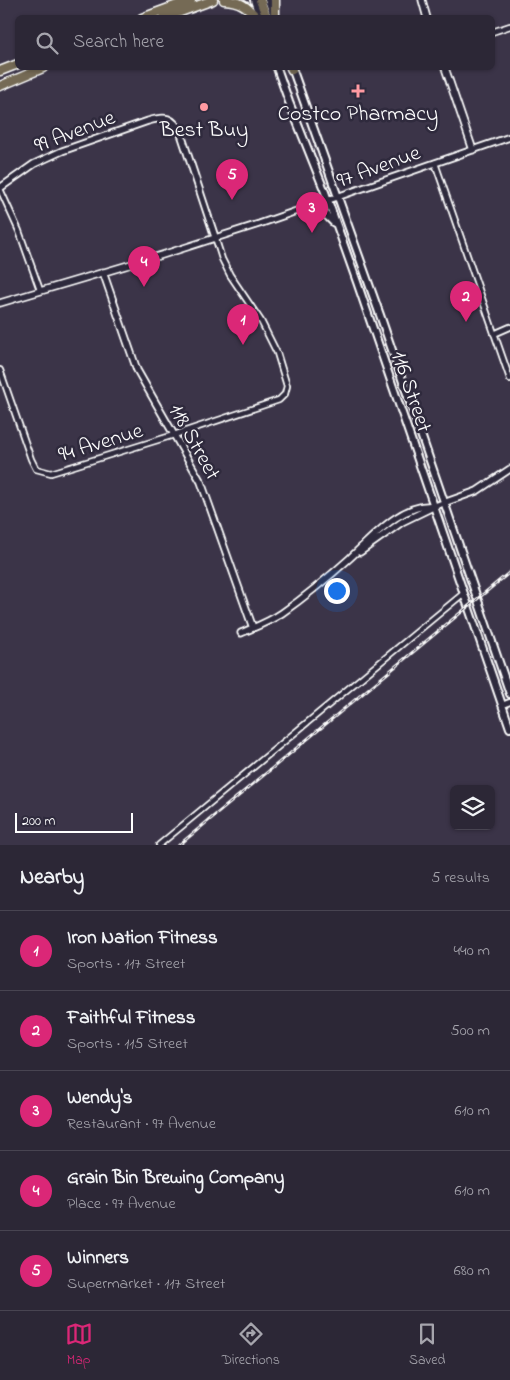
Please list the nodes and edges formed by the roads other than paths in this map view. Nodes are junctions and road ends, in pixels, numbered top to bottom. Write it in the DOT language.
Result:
graph roads {
  1 [pos="191,0"];
  2 [pos="213,0"];
  3 [pos="224,0"];
  4 [pos="254,0"];
  5 [pos="260,0"];
  6 [pos="268,0"];
  7 [pos="275,0"];
  8 [pos="422,0"];
  9 [pos="203,3"];
  10 [pos="150,15"];
  11 [pos="172,15"];
  12 [pos="255,15"];
  13 [pos="257,15"];
  14 [pos="266,15"];
  15 [pos="273,15"];
  16 [pos="274,15"];
  17 [pos="426,15"];
  18 [pos="510,26"];
  19 [pos="495,31"];
  20 [pos="15,65"];
  21 [pos="0,70"];
  22 [pos="38,70"];
  23 [pos="278,70"];
  24 [pos="293,70"];
  25 [pos="446,70"];
  26 [pos="0,86"];
  27 [pos="510,137"];
  28 [pos="473,150"];
  29 [pos="435,163"];
  30 [pos="0,188"];
  31 [pos="338,197"];
  32 [pos="328,201"];
  33 [pos="302,209"];
  34 [pos="337,226"];
  35 [pos="215,237"];
  36 [pos="103,272"];
  37 [pos="40,290"];
  38 [pos="0,303"];
  39 [pos="510,327"];
  40 [pos="494,334"];
  41 [pos="0,370"];
  42 [pos="510,379"];
  43 [pos="174,435"];
  44 [pos="510,468"];
  45 [pos="444,503"];
  46 [pos="435,506"];
  47 [pos="465,593"];
  48 [pos="253,628"];
  49 [pos="240,633"];
  50 [pos="510,694"];
  51 [pos="510,702"];
  52 [pos="502,704"];
  53 [pos="510,728"];
  54 [pos="159,845"];
  1 -- 10 [label="main road"];
  2 -- 9 [label="main road"];
  3 -- 9 [label="main road"];
  3 -- 12 [label="main road"];
  4 -- 13 [label="main road"];
  5 -- 14 [label="main road"];
  6 -- 15 [label="main road"];
  7 -- 16 [label="main road"];
  8 -- 17 [label="street"];
  9 -- 11 [label="main road"];
  18 -- 19 [label="street"];
  20 -- 21 [label="main road"];
  22 -- 26 [label="main road"];
  23 -- 32 [label="main road, 116 Street"];
  24 -- 31 [label="main road, 116 Street"];
  25 -- 28 [label="street"];
  27 -- 28 [label="street, 97 Avenue"];
  28 -- 29 [label="street, 97 Avenue"];
  29 -- 31 [label="street, 97 Avenue"];
  29 -- 40 [label="street"];
  30 -- 35 [label="street, 99 Avenue"];
  30 -- 37 [label="street"];
  31 -- 32 [label="street, 97 Avenue"];
  31 -- 45 [label="main road, 116 Street"];
  32 -- 33 [label="street, 97 Avenue"];
  32 -- 34 [label="main road, 116 Street"];
  33 -- 34 [label="main road"];
  33 -- 35 [label="street, 97 Avenue"];
  34 -- 46 [label="main road, 116 Street"];
  35 -- 36 [label="street, 97 Avenue"];
  35 -- 43 [label="street, 94 Avenue"];
  36 -- 37 [label="street, 97 Avenue"];
  36 -- 43 [label="street, 118 Street"];
  37 -- 38 [label="street, 97 Avenue"];
  39 -- 40 [label="street"];
  40 -- 42 [label="street"];
  41 -- 43 [label="street, 94 Avenue"];
  43 -- 48 [label="street, 118 Street"];
  44 -- 45 [label="street"];
  45 -- 46 [label="street"];
  45 -- 50 [label="main road, 116 Street"];
  46 -- 47 [label="main road, 116 Street"];
  46 -- 48 [label="street"];
  47 -- 52 [label="main road, 116 Street"];
  47 -- 54 [label="street"];
  48 -- 49 [label="street"];
  51 -- 52 [label="street"];
  52 -- 53 [label="main road, 116 Street"];
}
